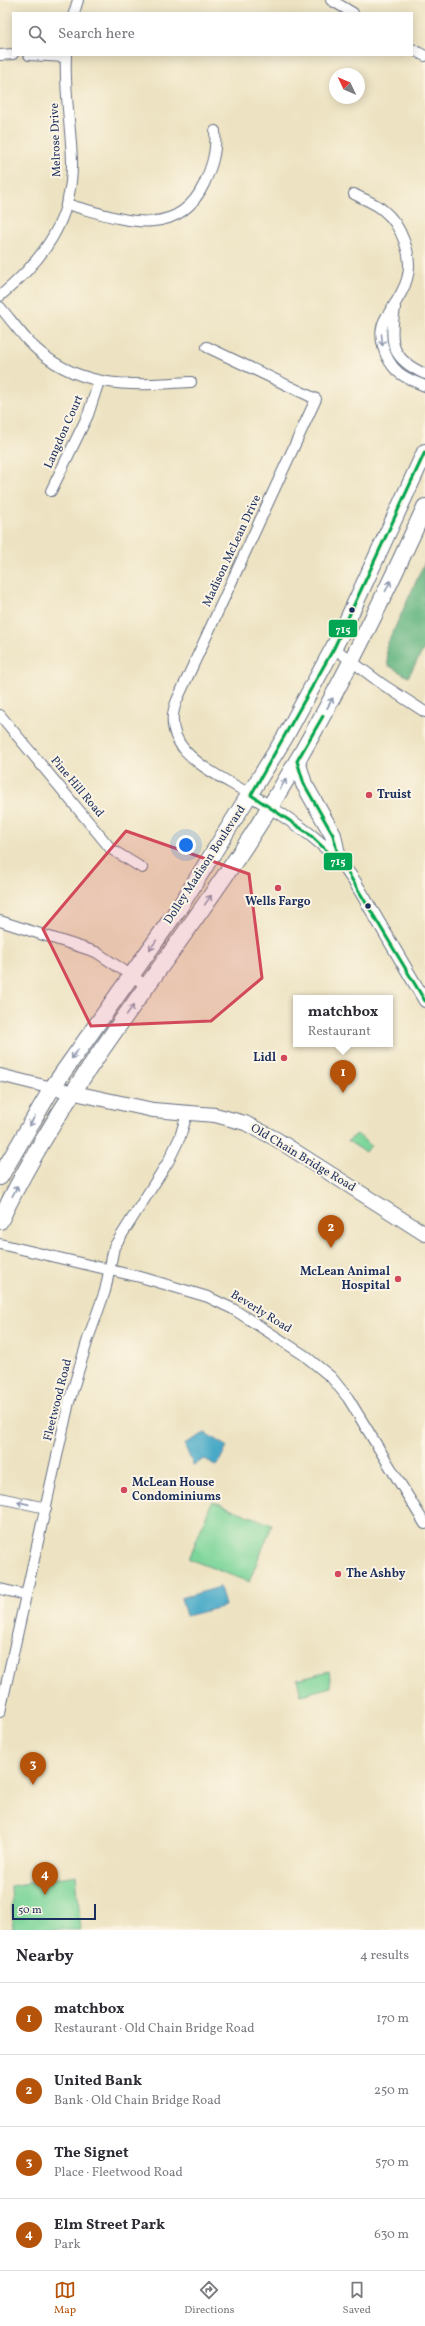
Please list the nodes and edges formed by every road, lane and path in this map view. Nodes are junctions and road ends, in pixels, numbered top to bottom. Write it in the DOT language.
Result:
graph roads {
  1 [pos="78,0"];
  2 [pos="331,0"];
  3 [pos="74,12"];
  4 [pos="350,12"];
  5 [pos="413,50"];
  6 [pos="12,54"];
  7 [pos="0,55"];
  8 [pos="66,56"];
  9 [pos="425,56"];
  10 [pos="215,131"];
  11 [pos="354,194"];
  12 [pos="66,204"];
  13 [pos="0,296"];
  14 [pos="396,305"];
  15 [pos="0,307"];
  16 [pos="208,347"];
  17 [pos="425,374"];
  18 [pos="99,382"];
  19 [pos="191,382"];
  20 [pos="425,386"];
  21 [pos="425,452"];
  22 [pos="51,491"];
  23 [pos="425,507"];
  24 [pos="334,648"];
  25 [pos="352,662"];
  26 [pos="425,712"];
  27 [pos="0,715"];
  28 [pos="297,761"];
  29 [pos="251,795"];
  30 [pos="269,807"];
  31 [pos="338,859"];
  32 [pos="142,868"];
  33 [pos="0,921"];
  34 [pos="132,975"];
  35 [pos="147,986"];
  36 [pos="425,1001"];
  37 [pos="0,1075"];
  38 [pos="52,1088"];
  39 [pos="73,1092"];
  40 [pos="187,1114"];
  41 [pos="0,1177"];
  42 [pos="0,1221"];
  43 [pos="425,1234"];
  44 [pos="0,1244"];
  45 [pos="110,1270"];
  46 [pos="0,1498"];
  47 [pos="46,1508"];
  48 [pos="425,1524"];
  49 [pos="0,1589"];
  50 [pos="26,1595"];
  51 [pos="5,1669"];
  52 [pos="0,1712"];
  1 -- 3 [label="street"];
  2 -- 4 [label="street"];
  5 -- 9 [label="street"];
  6 -- 7 [label="street"];
  8 -- 12 [label="street, Melrose Drive"];
  10 -- 12 [label="street"];
  11 -- 14 [label="street"];
  12 -- 13 [label="street, Melrose Drive"];
  14 -- 17 [label="street"];
  14 -- 20 [label="street, one-way"];
  15 -- 18 [label="street"];
  16 -- 29 [label="street, Madison McLean Drive"];
  18 -- 19 [label="street"];
  18 -- 22 [label="street, Langdon Court"];
  21 -- 24 [label="main road, Dolley Madison Boulevard"];
  25 -- 23 [label="main road, Dolley Madison Boulevard, one-way"];
  24 -- 25 [label="street"];
  24 -- 29 [label="main road, Dolley Madison Boulevard"];
  25 -- 26 [label="street"];
  28 -- 25 [label="main road, Dolley Madison Boulevard, one-way"];
  27 -- 32 [label="street, Pine Hill Road"];
  30 -- 28 [label="main road, Dolley Madison Boulevard, one-way"];
  28 -- 31 [label="main road"];
  29 -- 30 [label="street"];
  29 -- 34 [label="main road, Dolley Madison Boulevard, one-way"];
  30 -- 31 [label="street"];
  35 -- 30 [label="main road, Dolley Madison Boulevard, one-way"];
  31 -- 36 [label="street"];
  33 -- 34 [label="street"];
  34 -- 35 [label="street"];
  34 -- 38 [label="main road, Dolley Madison Boulevard, one-way"];
  39 -- 35 [label="main road, Dolley Madison Boulevard, one-way"];
  37 -- 38 [label="street"];
  38 -- 39 [label="main road, Old Chain Bridge Road"];
  38 -- 41 [label="main road, Dolley Madison Boulevard, one-way"];
  39 -- 40 [label="main road, Old Chain Bridge Road"];
  42 -- 39 [label="main road, Dolley Madison Boulevard, one-way"];
  40 -- 43 [label="main road, Old Chain Bridge Road"];
  40 -- 45 [label="street, Fleetwood Road"];
  44 -- 45 [label="street, Beverly Road"];
  45 -- 47 [label="street, Fleetwood Road"];
  45 -- 48 [label="street, Beverly Road"];
  47 -- 46 [label="street, one-way"];
  47 -- 50 [label="street, Fleetwood Road"];
  49 -- 50 [label="street"];
  50 -- 51 [label="street, Fleetwood Road"];
  51 -- 52 [label="street, Fleetwood Road"];
}
